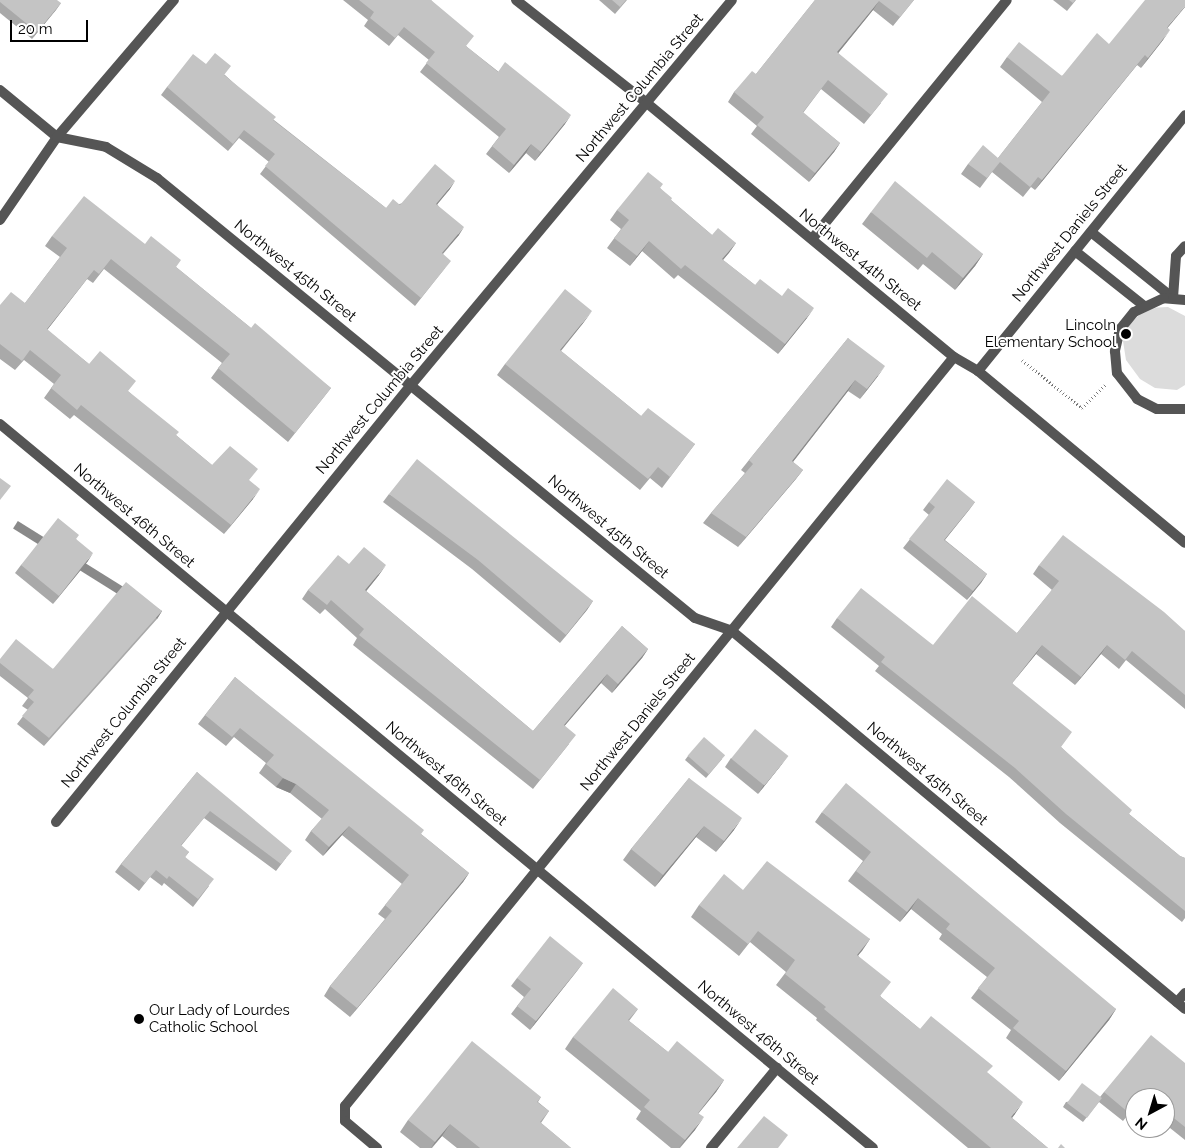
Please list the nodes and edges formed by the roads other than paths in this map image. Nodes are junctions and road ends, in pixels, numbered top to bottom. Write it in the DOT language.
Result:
graph roads {
  1 [pos="174,0"];
  2 [pos="516,0"];
  3 [pos="732,0"];
  4 [pos="1007,0"];
  5 [pos="0,90"];
  6 [pos="648,104"];
  7 [pos="1185,115"];
  8 [pos="56,137"];
  9 [pos="0,220"];
  10 [pos="1091,232"];
  11 [pos="812,239"];
  12 [pos="1185,246"];
  13 [pos="1075,251"];
  14 [pos="1173,298"];
  15 [pos="1185,300"];
  16 [pos="1143,305"];
  17 [pos="954,357"];
  18 [pos="978,371"];
  19 [pos="411,385"];
  20 [pos="1185,409"];
  21 [pos="0,424"];
  22 [pos="1185,543"];
  23 [pos="226,611"];
  24 [pos="732,631"];
  25 [pos="56,822"];
  26 [pos="538,869"];
  27 [pos="1185,992"];
  28 [pos="1181,1005"];
  29 [pos="777,1068"];
  30 [pos="377,1148"];
  31 [pos="711,1148"];
  32 [pos="873,1148"];
  1 -- 8 [label="street"];
  2 -- 6 [label="street, Northwest 44th Street"];
  3 -- 6 [label="street, Northwest Columbia Street"];
  4 -- 11 [label="street"];
  5 -- 8 [label="street, Northwest 45th Street"];
  6 -- 11 [label="street, Northwest 44th Street"];
  6 -- 19 [label="street, Northwest Columbia Street"];
  7 -- 10 [label="street, Northwest Daniels Street"];
  8 -- 9 [label="street"];
  8 -- 19 [label="street, Northwest 45th Street"];
  10 -- 13 [label="street, Northwest Daniels Street"];
  10 -- 14 [label="street"];
  11 -- 17 [label="street, Northwest 44th Street"];
  12 -- 14 [label="street"];
  13 -- 16 [label="street"];
  13 -- 18 [label="street, Northwest Daniels Street"];
  14 -- 15 [label="street"];
  14 -- 16 [label="street"];
  16 -- 20 [label="street"];
  17 -- 18 [label="street, Northwest 44th Street"];
  17 -- 24 [label="street, Northwest Daniels Street"];
  18 -- 22 [label="street, Northwest 44th Street"];
  19 -- 23 [label="street, Northwest Columbia Street"];
  19 -- 24 [label="street, Northwest 45th Street"];
  21 -- 23 [label="street, Northwest 46th Street"];
  23 -- 25 [label="street, Northwest Columbia Street"];
  23 -- 26 [label="street, Northwest 46th Street"];
  24 -- 26 [label="street, Northwest Daniels Street"];
  24 -- 28 [label="street, Northwest 45th Street"];
  26 -- 29 [label="street, Northwest 46th Street"];
  26 -- 30 [label="street, Northwest Daniels Street"];
  27 -- 28 [label="street"];
  29 -- 31 [label="street"];
  29 -- 32 [label="street, Northwest 46th Street"];
}
